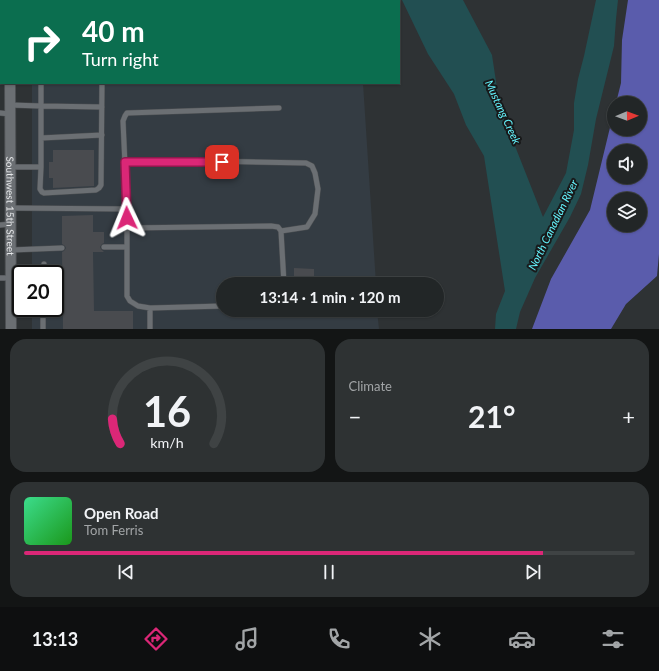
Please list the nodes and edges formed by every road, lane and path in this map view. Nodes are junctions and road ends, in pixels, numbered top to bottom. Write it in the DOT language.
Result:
graph roads {
  1 [pos="10,84"];
  2 [pos="41,84"];
  3 [pos="102,84"];
  4 [pos="41,106"];
  5 [pos="102,107"];
  6 [pos="279,108"];
  7 [pos="7,111"];
  8 [pos="102,135"];
  9 [pos="41,138"];
  10 [pos="125,162"];
  11 [pos="11,167"];
  12 [pos="41,167"];
  13 [pos="11,208"];
  14 [pos="127,209"];
  15 [pos="11,224"];
  16 [pos="0,225"];
  17 [pos="127,228"];
  18 [pos="281,231"];
  19 [pos="104,247"];
  20 [pos="127,247"];
  21 [pos="62,248"];
  22 [pos="11,250"];
  23 [pos="284,277"];
  24 [pos="0,278"];
  25 [pos="11,278"];
  26 [pos="216,306"];
  27 [pos="150,308"];
  28 [pos="43,317"];
  29 [pos="11,329"];
  30 [pos="43,329"];
  31 [pos="150,329"];
  1 -- 7 [label="main road, Southwest 15th Street"];
  2 -- 4 [label="lane"];
  3 -- 5 [label="lane"];
  4 -- 5 [label="lane"];
  4 -- 7 [label="lane"];
  4 -- 9 [label="lane"];
  5 -- 8 [label="lane"];
  6 -- 10 [label="lane"];
  7 -- 11 [label="main road, Southwest 15th Street"];
  8 -- 9 [label="lane"];
  8 -- 12 [label="lane"];
  9 -- 12 [label="lane"];
  10 -- 14 [label="lane"];
  10 -- 18 [label="lane"];
  11 -- 12 [label="lane"];
  11 -- 13 [label="main road, Southwest 15th Street"];
  13 -- 14 [label="lane"];
  13 -- 15 [label="main road, Southwest 15th Street"];
  14 -- 17 [label="lane"];
  15 -- 16 [label="lane"];
  15 -- 22 [label="main road, Southwest 15th Street"];
  17 -- 18 [label="lane"];
  17 -- 20 [label="lane"];
  18 -- 23 [label="lane"];
  19 -- 20 [label="lane"];
  20 -- 27 [label="lane"];
  21 -- 22 [label="lane"];
  22 -- 25 [label="main road, Southwest 15th Street"];
  24 -- 25 [label="lane"];
  25 -- 29 [label="main road, Southwest 15th Street"];
  26 -- 27 [label="lane"];
  27 -- 31 [label="lane"];
  28 -- 30 [label="lane"];
}
